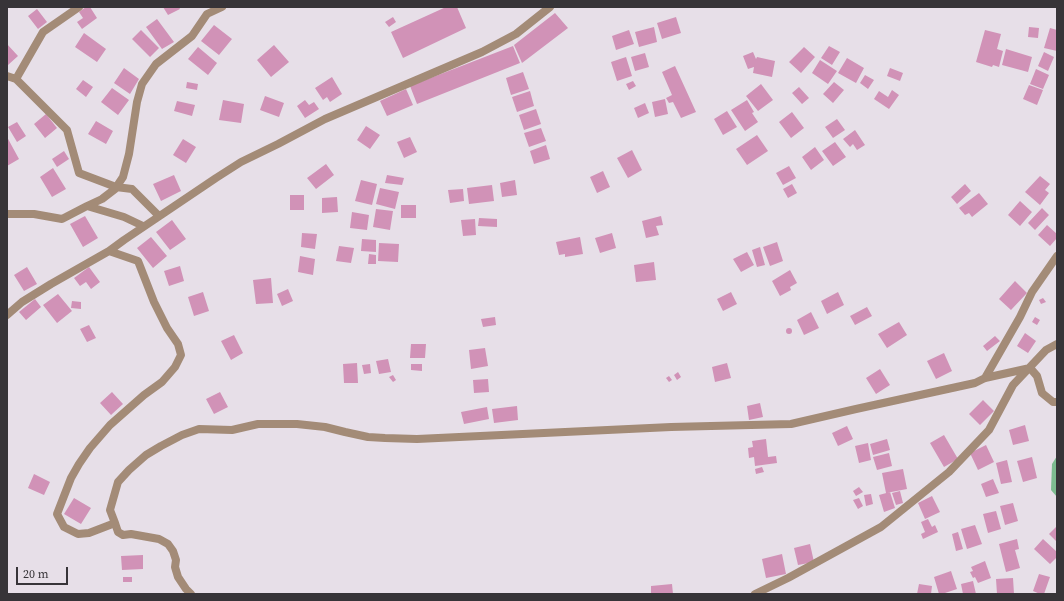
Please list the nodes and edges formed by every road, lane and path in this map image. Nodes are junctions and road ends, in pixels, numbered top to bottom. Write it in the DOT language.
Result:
graph roads {
  1 [pos="79,7"];
  2 [pos="222,7"];
  3 [pos="550,7"];
  4 [pos="7,76"];
  5 [pos="16,79"];
  6 [pos="116,187"];
  7 [pos="86,206"];
  8 [pos="7,214"];
  9 [pos="159,216"];
  10 [pos="143,226"];
  11 [pos="109,251"];
  12 [pos="1057,256"];
  13 [pos="7,314"];
  14 [pos="1057,344"];
  15 [pos="1030,368"];
  16 [pos="985,378"];
  17 [pos="1057,402"];
  18 [pos="115,523"];
  19 [pos="191,594"];
  20 [pos="755,594"];
  1 -- 5 [label="street"];
  2 -- 6 [label="street"];
  3 -- 9 [label="street"];
  4 -- 5 [label="street"];
  5 -- 6 [label="street"];
  6 -- 7 [label="street"];
  6 -- 9 [label="street"];
  7 -- 8 [label="street"];
  7 -- 10 [label="street"];
  9 -- 10 [label="street"];
  10 -- 11 [label="street"];
  11 -- 13 [label="street"];
  11 -- 18 [label="street"];
  12 -- 16 [label="street"];
  14 -- 15 [label="street"];
  15 -- 16 [label="street"];
  15 -- 17 [label="street"];
  15 -- 20 [label="street"];
  16 -- 18 [label="street"];
  18 -- 19 [label="street"];
}
